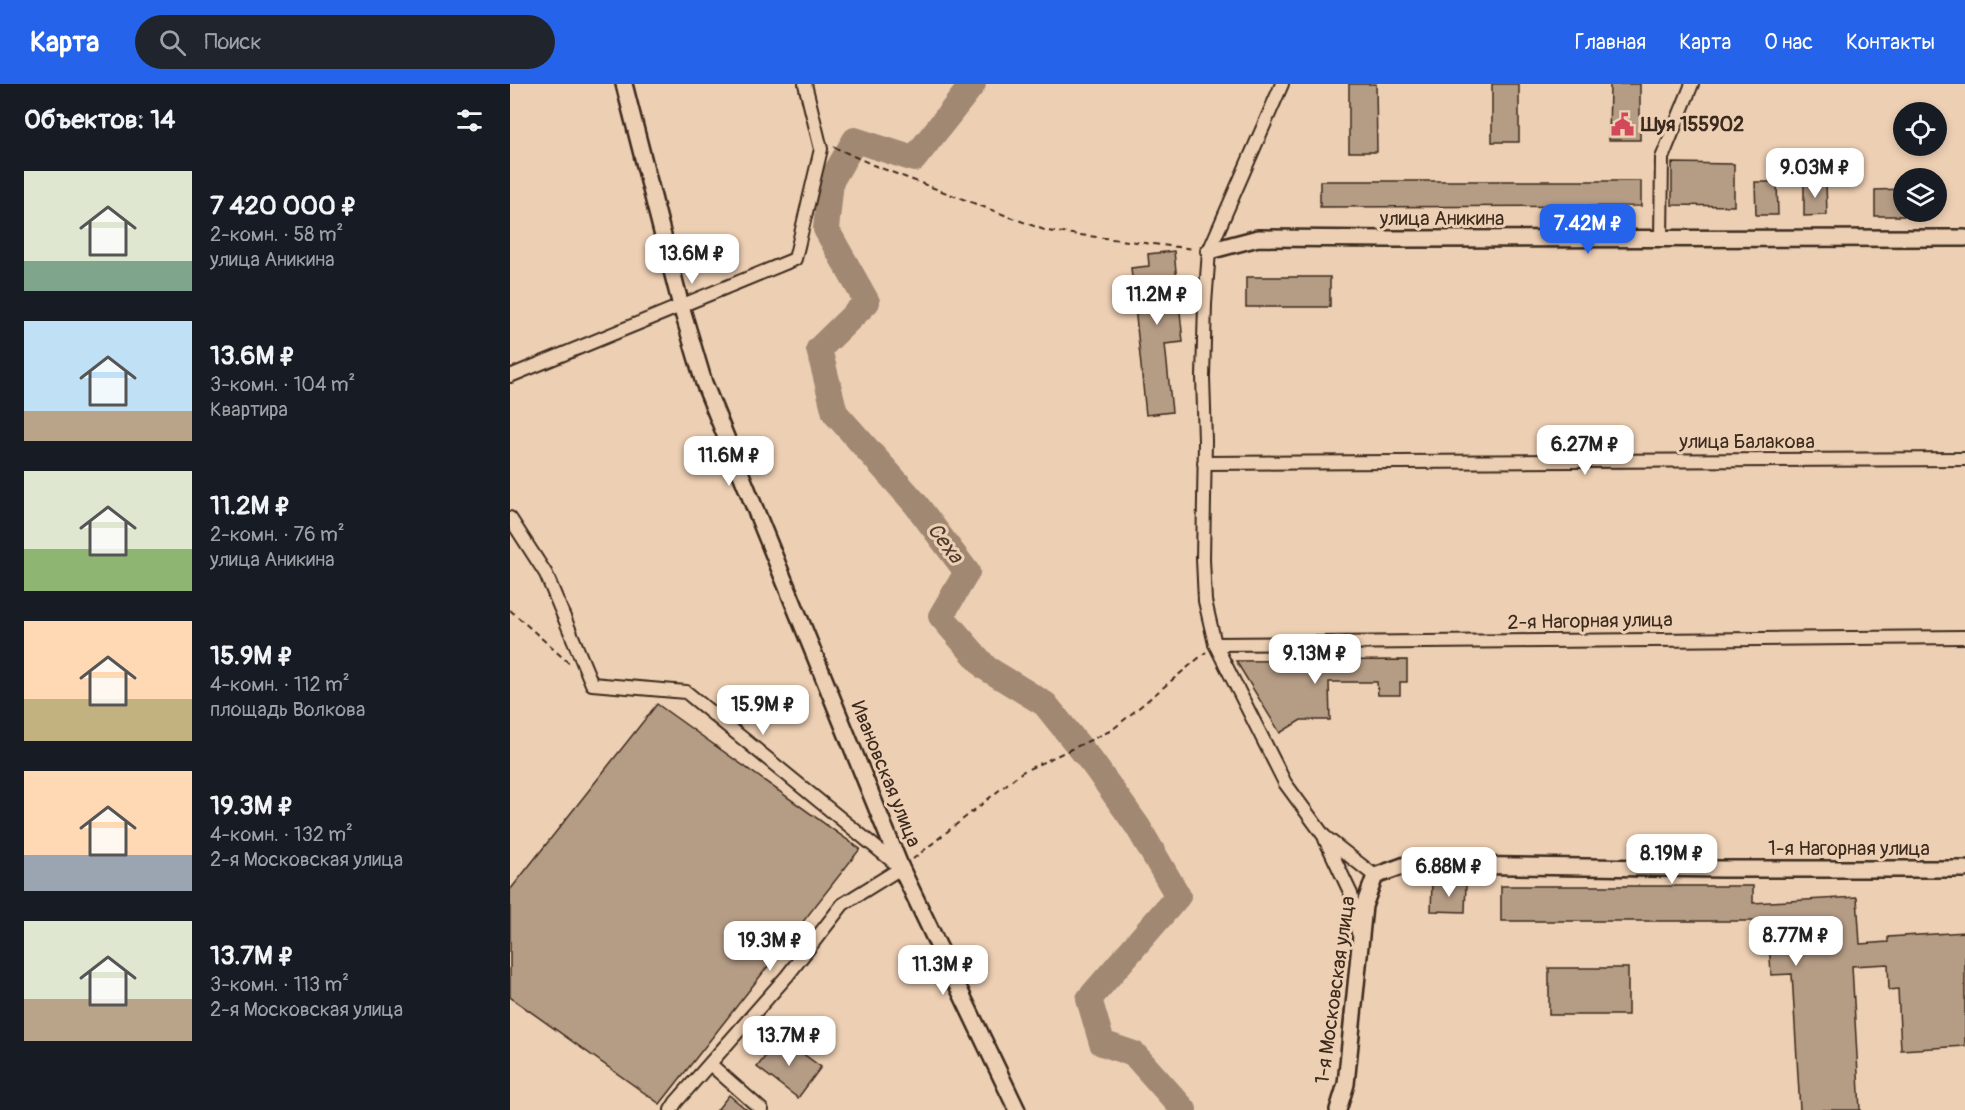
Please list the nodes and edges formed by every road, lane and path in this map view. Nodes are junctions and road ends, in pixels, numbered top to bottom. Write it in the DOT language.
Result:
graph roads {
  1 [pos="624,84"];
  2 [pos="805,84"];
  3 [pos="1282,84"];
  4 [pos="1692,84"];
  5 [pos="836,147"];
  6 [pos="1661,238"];
  7 [pos="1965,238"];
  8 [pos="1209,251"];
  9 [pos="681,306"];
  10 [pos="510,376"];
  11 [pos="1965,459"];
  12 [pos="1204,463"];
  13 [pos="510,518"];
  14 [pos="510,610"];
  15 [pos="1965,637"];
  16 [pos="1215,644"];
  17 [pos="592,684"];
  18 [pos="1324,836"];
  19 [pos="901,868"];
  20 [pos="1965,869"];
  21 [pos="1375,876"];
  22 [pos="1360,943"];
  23 [pos="710,1064"];
  24 [pos="671,1110"];
  25 [pos="762,1110"];
  26 [pos="1017,1110"];
  27 [pos="1338,1110"];
  1 -- 9 [label="street, Ивановская улица"];
  2 -- 9 [label="street"];
  3 -- 8 [label="street"];
  4 -- 6 [label="street"];
  5 -- 8 [label="path"];
  6 -- 7 [label="street, улица Аникина"];
  6 -- 8 [label="street, улица Аникина"];
  8 -- 12 [label="street"];
  9 -- 10 [label="street"];
  9 -- 19 [label="street, Ивановская улица"];
  11 -- 12 [label="street, улица Балакова"];
  12 -- 16 [label="street"];
  13 -- 17 [label="street"];
  14 -- 17 [label="path"];
  15 -- 16 [label="street, 2-я Нагорная улица"];
  16 -- 18 [label="street"];
  16 -- 19 [label="path"];
  17 -- 19 [label="street"];
  18 -- 21 [label="street"];
  18 -- 22 [label="street"];
  19 -- 23 [label="street"];
  19 -- 26 [label="street, Ивановская улица"];
  20 -- 21 [label="street, 1-я Нагорная улица"];
  21 -- 22 [label="street, 1-я Московская улица"];
  22 -- 27 [label="street, 1-я Московская улица"];
  23 -- 24 [label="street"];
  23 -- 25 [label="street"];
}
